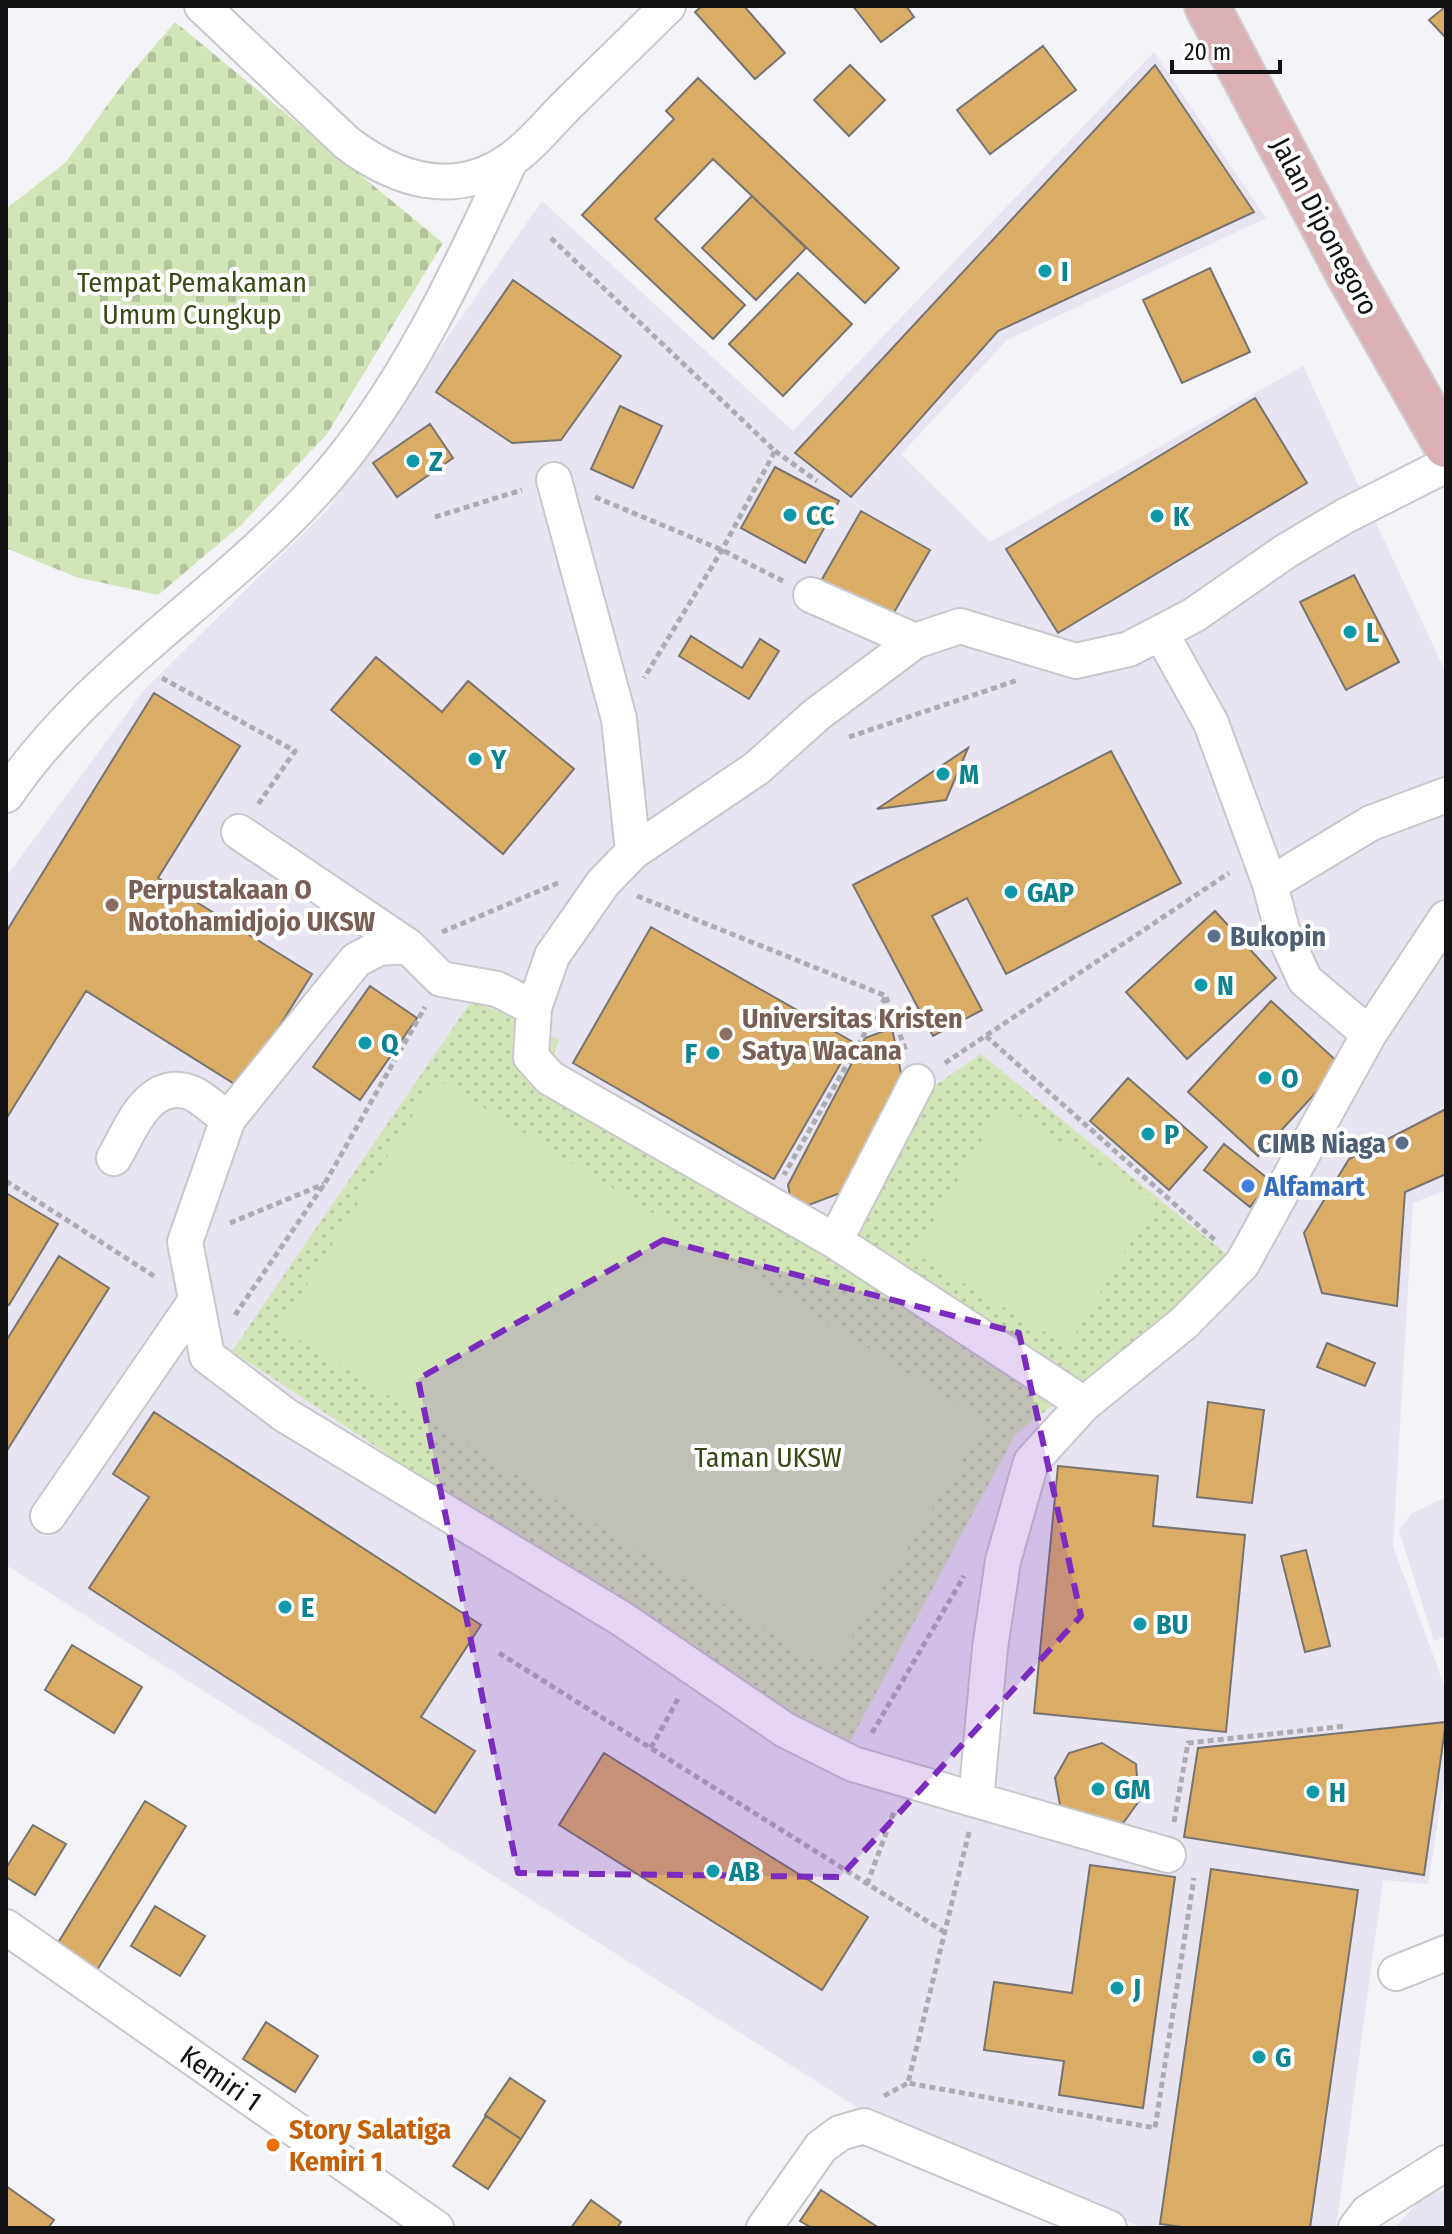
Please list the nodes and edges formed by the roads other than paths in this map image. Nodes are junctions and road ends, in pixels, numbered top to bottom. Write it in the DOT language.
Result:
graph roads {
  1 [pos="202,6"];
  2 [pos="668,6"];
  3 [pos="1207,6"];
  4 [pos="510,161"];
  5 [pos="1446,445"];
  6 [pos="1446,465"];
  7 [pos="554,480"];
  8 [pos="811,595"];
  9 [pos="1162,635"];
  10 [pos="915,641"];
  11 [pos="6,795"];
  12 [pos="1445,798"];
  13 [pos="239,832"];
  14 [pos="633,852"];
  15 [pos="1265,868"];
  16 [pos="1446,918"];
  17 [pos="408,946"];
  18 [pos="534,1008"];
  19 [pos="1369,1034"];
  20 [pos="917,1082"];
  21 [pos="228,1119"];
  22 [pos="114,1158"];
  23 [pos="835,1241"];
  24 [pos="195,1302"];
  25 [pos="1084,1404"];
  26 [pos="48,1516"];
  27 [pos="976,1800"];
  28 [pos="1168,1855"];
  29 [pos="6,1927"];
  30 [pos="1446,1953"];
  31 [pos="1396,1973"];
  32 [pos="1446,2163"];
  33 [pos="436,2228"];
  34 [pos="764,2228"];
  35 [pos="1109,2228"];
  36 [pos="1356,2228"];
  1 -- 4 [label="street"];
  2 -- 4 [label="street"];
  3 -- 5 [label="main road, Jalan Diponegoro"];
  4 -- 11 [label="street"];
  6 -- 9 [label="street"];
  7 -- 14 [label="street"];
  8 -- 10 [label="street"];
  9 -- 10 [label="street"];
  9 -- 15 [label="street"];
  10 -- 14 [label="street"];
  12 -- 15 [label="street"];
  13 -- 17 [label="street"];
  14 -- 18 [label="street"];
  15 -- 19 [label="street"];
  16 -- 19 [label="street"];
  17 -- 18 [label="street"];
  17 -- 21 [label="street"];
  18 -- 23 [label="street"];
  19 -- 25 [label="street"];
  20 -- 23 [label="street"];
  21 -- 22 [label="street"];
  21 -- 24 [label="street"];
  23 -- 25 [label="street"];
  24 -- 26 [label="street"];
  24 -- 27 [label="street"];
  25 -- 27 [label="street"];
  27 -- 28 [label="street"];
  29 -- 33 [label="street, Kemiri 1"];
  30 -- 31 [label="street"];
  32 -- 36 [label="street"];
  34 -- 35 [label="street"];
}
